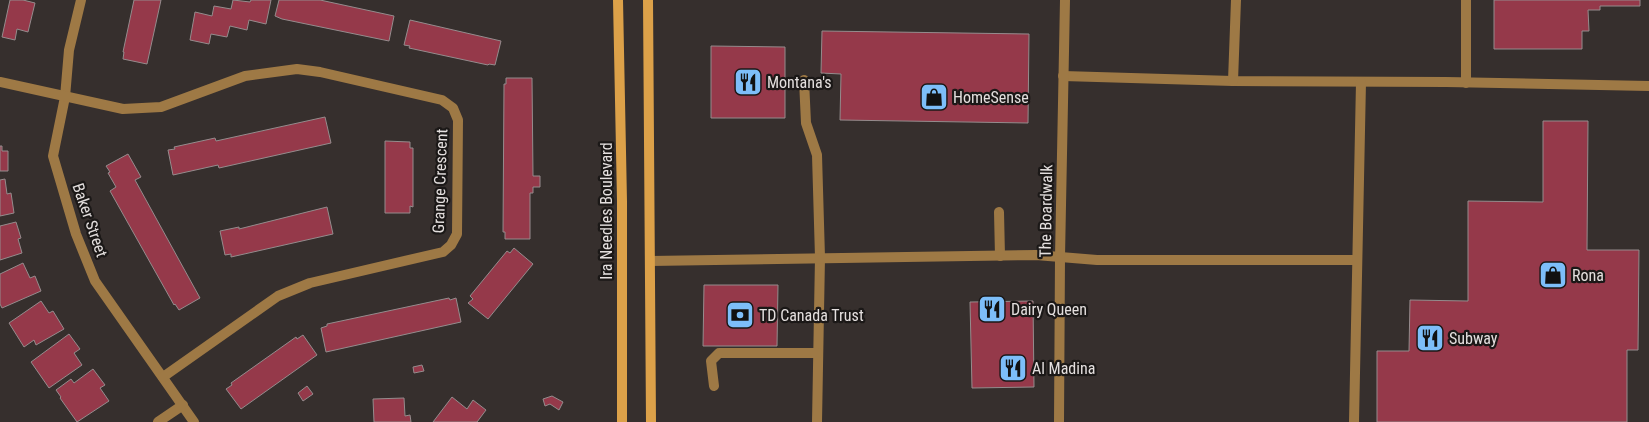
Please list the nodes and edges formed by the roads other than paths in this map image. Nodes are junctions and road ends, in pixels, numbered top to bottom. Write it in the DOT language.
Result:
graph roads {
  1 [pos="81,0"];
  2 [pos="618,0"];
  3 [pos="648,0"];
  4 [pos="1065,0"];
  5 [pos="1236,0"];
  6 [pos="1466,0"];
  7 [pos="1063,76"];
  8 [pos="804,80"];
  9 [pos="1233,81"];
  10 [pos="0,82"];
  11 [pos="1361,82"];
  12 [pos="1466,83"];
  13 [pos="1649,86"];
  14 [pos="64,96"];
  15 [pos="999,212"];
  16 [pos="1000,256"];
  17 [pos="820,257"];
  18 [pos="1060,257"];
  19 [pos="1357,260"];
  20 [pos="650,261"];
  21 [pos="818,353"];
  22 [pos="163,377"];
  23 [pos="714,386"];
  24 [pos="183,405"];
  25 [pos="158,422"];
  26 [pos="194,422"];
  27 [pos="622,422"];
  28 [pos="651,422"];
  29 [pos="817,422"];
  30 [pos="1059,422"];
  31 [pos="1354,422"];
  1 -- 14 [label="street, Baker Street"];
  2 -- 27 [label="main road, Ira Needles Boulevard"];
  3 -- 20 [label="main road"];
  4 -- 7 [label="street, The Boardwalk"];
  5 -- 9 [label="street"];
  6 -- 12 [label="street"];
  7 -- 9 [label="street"];
  7 -- 18 [label="street, The Boardwalk"];
  8 -- 17 [label="street"];
  9 -- 11 [label="street"];
  10 -- 14 [label="street, Grange Crescent"];
  11 -- 12 [label="street"];
  11 -- 19 [label="street"];
  12 -- 13 [label="street"];
  14 -- 22 [label="street, Baker Street"];
  14 -- 22 [label="street, Grange Crescent"];
  15 -- 16 [label="street"];
  16 -- 17 [label="street"];
  16 -- 18 [label="street"];
  17 -- 20 [label="street"];
  17 -- 21 [label="street"];
  18 -- 19 [label="street"];
  18 -- 30 [label="street, The Boardwalk"];
  19 -- 31 [label="street"];
  20 -- 28 [label="main road"];
  21 -- 23 [label="street"];
  21 -- 29 [label="street"];
  22 -- 24 [label="street, Baker Street"];
  24 -- 25 [label="street"];
  24 -- 26 [label="street, Baker Street"];
}
